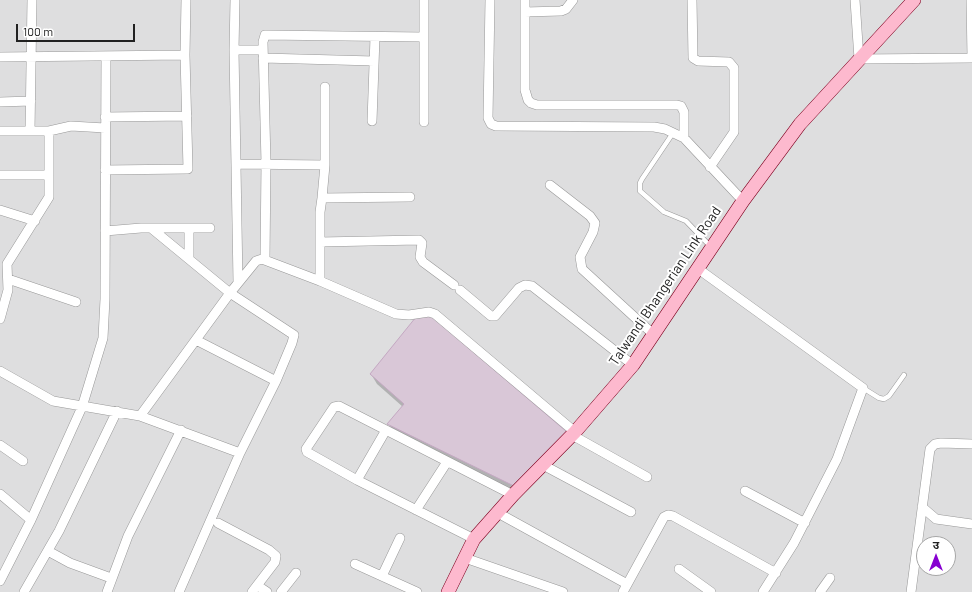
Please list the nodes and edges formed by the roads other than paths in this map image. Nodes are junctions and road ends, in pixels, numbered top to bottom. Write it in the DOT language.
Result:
graph roads {
  1 [pos="32,0"];
  2 [pos="186,0"];
  3 [pos="234,0"];
  4 [pos="424,0"];
  5 [pos="490,0"];
  6 [pos="525,0"];
  7 [pos="573,0"];
  8 [pos="692,0"];
  9 [pos="855,0"];
  10 [pos="914,0"];
  11 [pos="971,0"];
  12 [pos="525,12"];
  13 [pos="375,36"];
  14 [pos="423,37"];
  15 [pos="234,50"];
  16 [pos="263,54"];
  17 [pos="185,55"];
  18 [pos="106,56"];
  19 [pos="0,57"];
  20 [pos="31,57"];
  21 [pos="972,58"];
  22 [pos="860,59"];
  23 [pos="374,61"];
  24 [pos="325,87"];
  25 [pos="31,101"];
  26 [pos="0,102"];
  27 [pos="187,116"];
  28 [pos="105,117"];
  29 [pos="372,121"];
  30 [pos="424,122"];
  31 [pos="105,128"];
  32 [pos="49,130"];
  33 [pos="0,131"];
  34 [pos="30,131"];
  35 [pos="673,133"];
  36 [pos="684,138"];
  37 [pos="266,163"];
  38 [pos="237,164"];
  39 [pos="325,164"];
  40 [pos="710,166"];
  41 [pos="104,170"];
  42 [pos="0,175"];
  43 [pos="49,175"];
  44 [pos="550,185"];
  45 [pos="322,198"];
  46 [pos="410,198"];
  47 [pos="743,201"];
  48 [pos="0,210"];
  49 [pos="35,221"];
  50 [pos="151,228"];
  51 [pos="189,228"];
  52 [pos="210,228"];
  53 [pos="105,231"];
  54 [pos="320,242"];
  55 [pos="711,247"];
  56 [pos="189,259"];
  57 [pos="265,259"];
  58 [pos="3,268"];
  59 [pos="697,268"];
  60 [pos="8,279"];
  61 [pos="320,281"];
  62 [pos="238,282"];
  63 [pos="230,293"];
  64 [pos="76,302"];
  65 [pos="0,319"];
  66 [pos="653,334"];
  67 [pos="196,340"];
  68 [pos="633,364"];
  69 [pos="0,371"];
  70 [pos="904,375"];
  71 [pos="276,381"];
  72 [pos="863,388"];
  73 [pos="82,407"];
  74 [pos="116,411"];
  75 [pos="140,416"];
  76 [pos="181,430"];
  77 [pos="386,430"];
  78 [pos="574,434"];
  79 [pos="972,444"];
  80 [pos="0,445"];
  81 [pos="240,453"];
  82 [pos="23,461"];
  83 [pos="446,462"];
  84 [pos="543,465"];
  85 [pos="647,477"];
  86 [pos="356,480"];
  87 [pos="745,491"];
  88 [pos="514,495"];
  89 [pos="1,497"];
  90 [pos="922,507"];
  91 [pos="416,510"];
  92 [pos="631,512"];
  93 [pos="498,513"];
  94 [pos="31,520"];
  95 [pos="218,523"];
  96 [pos="805,523"];
  97 [pos="972,524"];
  98 [pos="400,538"];
  99 [pos="474,539"];
  100 [pos="48,551"];
  101 [pos="465,558"];
  102 [pos="355,564"];
  103 [pos="678,569"];
  104 [pos="296,573"];
  105 [pos="776,573"];
  106 [pos="382,576"];
  107 [pos="112,578"];
  108 [pos="830,578"];
  109 [pos="0,581"];
  110 [pos="255,589"];
  111 [pos="624,590"];
  112 [pos="24,592"];
  113 [pos="107,592"];
  114 [pos="179,592"];
  115 [pos="268,592"];
  116 [pos="281,592"];
  117 [pos="417,592"];
  118 [pos="448,592"];
  119 [pos="563,592"];
  120 [pos="711,592"];
  121 [pos="763,592"];
  122 [pos="820,592"];
  123 [pos="911,592"];
  1 -- 20 [label="street"];
  2 -- 17 [label="street"];
  3 -- 15 [label="street"];
  4 -- 14 [label="street"];
  5 -- 35 [label="street"];
  6 -- 12 [label="street"];
  7 -- 12 [label="street"];
  8 -- 40 [label="street"];
  9 -- 22 [label="street"];
  10 -- 22 [label="street, Talwandi Bhangerian Link Road"];
  11 -- 21 [label="street"];
  12 -- 36 [label="street"];
  13 -- 14 [label="street"];
  13 -- 16 [label="street"];
  13 -- 23 [label="street"];
  14 -- 30 [label="street"];
  15 -- 16 [label="street"];
  15 -- 38 [label="street"];
  16 -- 23 [label="street"];
  16 -- 37 [label="street"];
  17 -- 18 [label="street"];
  17 -- 27 [label="street"];
  18 -- 20 [label="street"];
  18 -- 28 [label="street"];
  19 -- 20 [label="street"];
  20 -- 25 [label="street"];
  21 -- 22 [label="street"];
  22 -- 47 [label="street, Talwandi Bhangerian Link Road"];
  23 -- 29 [label="street"];
  24 -- 39 [label="street"];
  25 -- 26 [label="street"];
  25 -- 34 [label="street"];
  27 -- 28 [label="street"];
  27 -- 41 [label="street"];
  28 -- 31 [label="street"];
  31 -- 32 [label="street"];
  31 -- 41 [label="street"];
  32 -- 34 [label="street"];
  32 -- 43 [label="street"];
  33 -- 34 [label="street"];
  35 -- 36 [label="street"];
  35 -- 55 [label="lane"];
  36 -- 40 [label="street"];
  37 -- 38 [label="street"];
  37 -- 39 [label="street"];
  37 -- 57 [label="street"];
  38 -- 62 [label="street"];
  39 -- 45 [label="street"];
  40 -- 47 [label="street"];
  41 -- 53 [label="street"];
  42 -- 43 [label="street"];
  43 -- 49 [label="street"];
  44 -- 66 [label="street"];
  45 -- 46 [label="street"];
  45 -- 54 [label="street"];
  47 -- 55 [label="street, Talwandi Bhangerian Link Road"];
  48 -- 49 [label="street"];
  49 -- 58 [label="street"];
  50 -- 51 [label="street"];
  50 -- 53 [label="street"];
  50 -- 56 [label="street"];
  51 -- 52 [label="street"];
  51 -- 56 [label="street"];
  53 -- 73 [label="street"];
  54 -- 61 [label="street"];
  54 -- 68 [label="street"];
  55 -- 59 [label="street, Talwandi Bhangerian Link Road"];
  56 -- 63 [label="street"];
  57 -- 61 [label="street"];
  57 -- 62 [label="street"];
  58 -- 60 [label="street"];
  59 -- 66 [label="street, Talwandi Bhangerian Link Road"];
  59 -- 72 [label="street"];
  60 -- 64 [label="street"];
  60 -- 65 [label="street"];
  61 -- 78 [label="street"];
  62 -- 63 [label="street"];
  63 -- 67 [label="street"];
  63 -- 71 [label="street"];
  66 -- 68 [label="street, Talwandi Bhangerian Link Road"];
  67 -- 71 [label="street"];
  67 -- 75 [label="street"];
  68 -- 78 [label="street, Talwandi Bhangerian Link Road"];
  69 -- 73 [label="street"];
  70 -- 72 [label="lane"];
  71 -- 81 [label="street"];
  72 -- 96 [label="street"];
  73 -- 74 [label="street"];
  73 -- 94 [label="street"];
  74 -- 75 [label="street"];
  74 -- 100 [label="street"];
  75 -- 76 [label="street"];
  76 -- 81 [label="street"];
  76 -- 107 [label="street"];
  77 -- 83 [label="street"];
  77 -- 86 [label="street"];
  77 -- 86 [label="street"];
  78 -- 84 [label="street, Talwandi Bhangerian Link Road"];
  78 -- 85 [label="street"];
  79 -- 90 [label="street"];
  80 -- 82 [label="street"];
  81 -- 114 [label="street"];
  83 -- 88 [label="street"];
  83 -- 91 [label="street"];
  84 -- 88 [label="street, Talwandi Bhangerian Link Road"];
  84 -- 92 [label="street"];
  86 -- 91 [label="street"];
  87 -- 96 [label="street"];
  88 -- 93 [label="street, Talwandi Bhangerian Link Road"];
  89 -- 94 [label="street"];
  90 -- 97 [label="street"];
  90 -- 123 [label="street"];
  91 -- 99 [label="street"];
  93 -- 99 [label="street, Talwandi Bhangerian Link Road"];
  93 -- 111 [label="street"];
  94 -- 109 [label="street"];
  95 -- 110 [label="street"];
  96 -- 105 [label="street"];
  98 -- 106 [label="street"];
  99 -- 101 [label="street, Talwandi Bhangerian Link Road"];
  100 -- 107 [label="street"];
  100 -- 112 [label="street"];
  101 -- 118 [label="street, Talwandi Bhangerian Link Road"];
  101 -- 119 [label="street"];
  102 -- 106 [label="street"];
  103 -- 120 [label="street"];
  104 -- 116 [label="street"];
  105 -- 111 [label="street"];
  105 -- 121 [label="street"];
  106 -- 117 [label="street"];
  107 -- 113 [label="street"];
  108 -- 122 [label="street"];
  110 -- 115 [label="street"];
}
